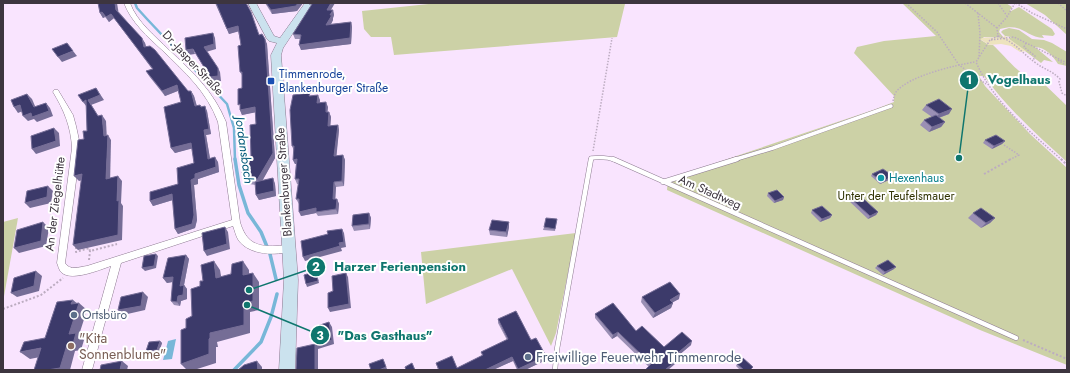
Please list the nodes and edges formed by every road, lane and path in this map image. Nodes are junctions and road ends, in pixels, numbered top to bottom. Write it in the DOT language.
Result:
graph roads {
  1 [pos="127,3"];
  2 [pos="252,3"];
  3 [pos="309,3"];
  4 [pos="906,3"];
  5 [pos="965,3"];
  6 [pos="998,3"];
  7 [pos="1016,3"];
  8 [pos="1058,3"];
  9 [pos="1067,11"];
  10 [pos="978,13"];
  11 [pos="1006,16"];
  12 [pos="997,28"];
  13 [pos="1067,29"];
  14 [pos="998,36"];
  15 [pos="612,38"];
  16 [pos="1004,38"];
  17 [pos="990,40"];
  18 [pos="283,41"];
  19 [pos="1026,43"];
  20 [pos="1054,57"];
  21 [pos="978,58"];
  22 [pos="1033,61"];
  23 [pos="976,62"];
  24 [pos="1067,63"];
  25 [pos="959,64"];
  26 [pos="1064,64"];
  27 [pos="987,85"];
  28 [pos="56,92"];
  29 [pos="1067,96"];
  30 [pos="891,106"];
  31 [pos="1004,145"];
  32 [pos="591,158"];
  33 [pos="1067,165"];
  34 [pos="984,174"];
  35 [pos="663,182"];
  36 [pos="236,222"];
  37 [pos="118,244"];
  38 [pos="76,246"];
  39 [pos="284,249"];
  40 [pos="117,260"];
  41 [pos="70,272"];
  42 [pos="3,309"];
  43 [pos="1016,338"];
  44 [pos="1067,359"];
  45 [pos="87,370"];
  46 [pos="287,370"];
  47 [pos="555,370"];
  1 -- 36 [label="street, Dr.-Jasper-Straße"];
  2 -- 18 [label="main road"];
  3 -- 18 [label="main road, Blankenburger Straße"];
  4 -- 25 [label="path"];
  5 -- 10 [label="path"];
  6 -- 11 [label="path"];
  7 -- 11 [label="path"];
  7 -- 13 [label="path"];
  8 -- 9 [label="path"];
  10 -- 12 [label="path"];
  10 -- 21 [label="path"];
  11 -- 12 [label="path"];
  12 -- 14 [label="path"];
  14 -- 16 [label="path"];
  14 -- 17 [label="path"];
  15 -- 32 [label="path"];
  16 -- 17 [label="path"];
  16 -- 19 [label="path"];
  16 -- 22 [label="path"];
  17 -- 21 [label="path"];
  18 -- 39 [label="main road, Blankenburger Straße"];
  19 -- 20 [label="path"];
  19 -- 22 [label="path"];
  20 -- 24 [label="path"];
  20 -- 26 [label="path"];
  21 -- 23 [label="path"];
  22 -- 29 [label="path"];
  23 -- 25 [label="path"];
  23 -- 27 [label="path"];
  25 -- 27 [label="path"];
  25 -- 30 [label="path"];
  27 -- 33 [label="path"];
  28 -- 41 [label="street, An der Ziegelhütte"];
  30 -- 35 [label="lane"];
  31 -- 34 [label="path"];
  32 -- 35 [label="lane, Am Stadtweg"];
  32 -- 47 [label="lane"];
  35 -- 43 [label="lane, Am Stadtweg"];
  36 -- 39 [label="street, Dr.-Jasper-Straße"];
  36 -- 40 [label="street"];
  37 -- 38 [label="path"];
  39 -- 46 [label="main road, Blankenburger Straße"];
  40 -- 41 [label="street"];
  40 -- 45 [label="street"];
  41 -- 42 [label="path"];
  43 -- 44 [label="path"];
}
